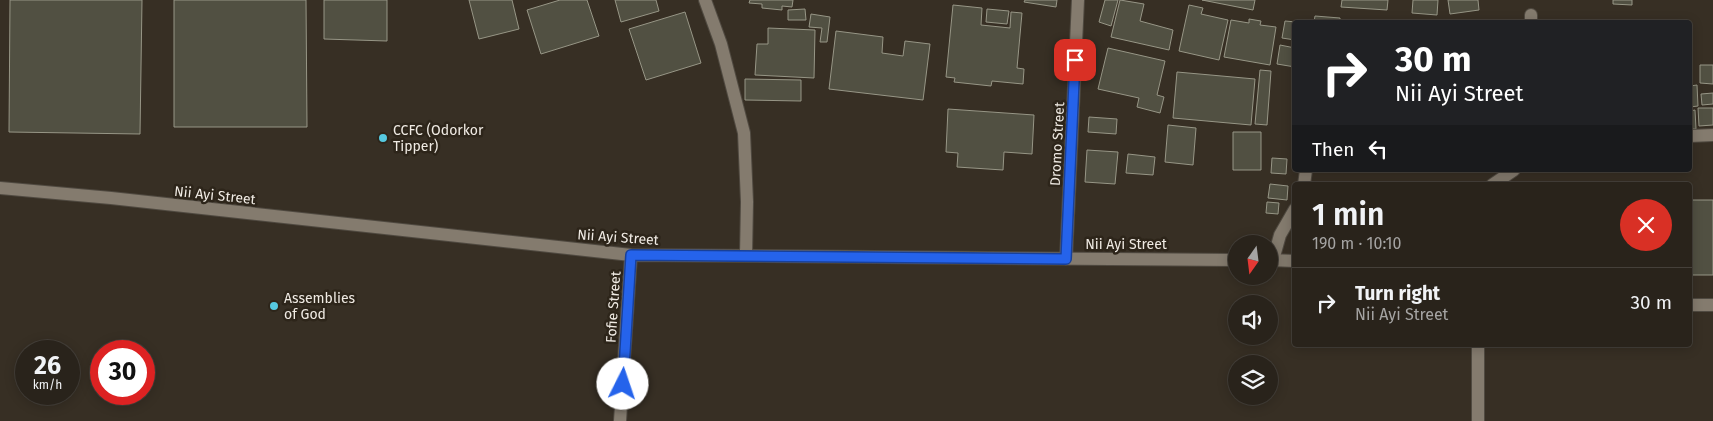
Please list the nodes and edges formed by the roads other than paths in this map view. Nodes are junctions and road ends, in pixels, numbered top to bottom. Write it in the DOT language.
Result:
graph roads {
  1 [pos="705,0"];
  2 [pos="1078,0"];
  3 [pos="1713,134"];
  4 [pos="1692,136"];
  5 [pos="1511,172"];
  6 [pos="1496,182"];
  7 [pos="0,188"];
  8 [pos="1292,214"];
  9 [pos="1278,240"];
  10 [pos="631,255"];
  11 [pos="746,255"];
  12 [pos="1066,259"];
  13 [pos="1228,260"];
  14 [pos="1278,260"];
  15 [pos="1292,261"];
  16 [pos="1692,305"];
  17 [pos="1713,305"];
  18 [pos="1478,347"];
  19 [pos="620,421"];
  20 [pos="1478,421"];
  1 -- 11 [label="street"];
  2 -- 12 [label="street, Dromo Street"];
  3 -- 4 [label="street"];
  5 -- 6 [label="street"];
  7 -- 10 [label="street, Nii Ayi Street"];
  8 -- 9 [label="street"];
  10 -- 11 [label="street, Nii Ayi Street"];
  10 -- 19 [label="street, Fofie Street"];
  11 -- 12 [label="street, Nii Ayi Street"];
  12 -- 13 [label="street, Nii Ayi Street"];
  14 -- 15 [label="street"];
  16 -- 17 [label="street"];
  18 -- 20 [label="street"];
}
